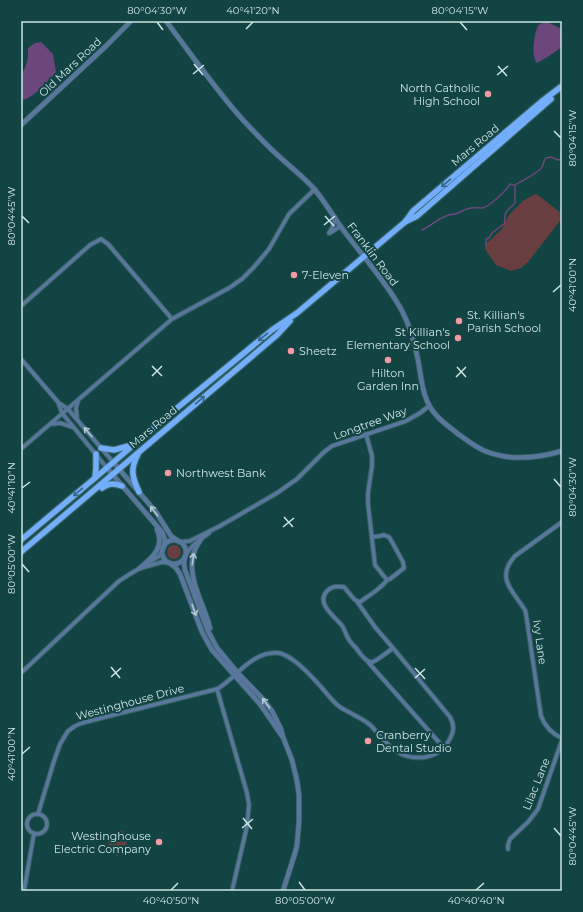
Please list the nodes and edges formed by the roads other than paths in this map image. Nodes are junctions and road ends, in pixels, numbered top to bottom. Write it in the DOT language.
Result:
graph roads {
  1 [pos="131,21"];
  2 [pos="166,21"];
  3 [pos="562,87"];
  4 [pos="21,125"];
  5 [pos="315,189"];
  6 [pos="335,217"];
  7 [pos="341,226"];
  8 [pos="364,257"];
  9 [pos="21,306"];
  10 [pos="295,315"];
  11 [pos="172,319"];
  12 [pos="21,359"];
  13 [pos="79,399"];
  14 [pos="58,402"];
  15 [pos="429,406"];
  16 [pos="68,409"];
  17 [pos="62,413"];
  18 [pos="77,419"];
  19 [pos="49,425"];
  20 [pos="75,428"];
  21 [pos="366,434"];
  22 [pos="134,444"];
  23 [pos="101,448"];
  24 [pos="21,449"];
  25 [pos="562,451"];
  26 [pos="140,452"];
  27 [pos="96,454"];
  28 [pos="113,462"];
  29 [pos="107,468"];
  30 [pos="119,469"];
  31 [pos="113,475"];
  32 [pos="95,478"];
  33 [pos="122,486"];
  34 [pos="139,492"];
  35 [pos="57,522"];
  36 [pos="562,522"];
  37 [pos="156,526"];
  38 [pos="220,526"];
  39 [pos="372,537"];
  40 [pos="201,539"];
  41 [pos="21,540"];
  42 [pos="179,542"];
  43 [pos="164,549"];
  44 [pos="21,552"];
  45 [pos="186,556"];
  46 [pos="170,563"];
  47 [pos="140,568"];
  48 [pos="387,580"];
  49 [pos="195,596"];
  50 [pos="190,597"];
  51 [pos="357,601"];
  52 [pos="211,637"];
  53 [pos="393,648"];
  54 [pos="368,661"];
  55 [pos="21,673"];
  56 [pos="236,674"];
  57 [pos="217,689"];
  58 [pos="562,739"];
  59 [pos="444,748"];
  60 [pos="38,814"];
  61 [pos="22,820"];
  62 [pos="27,822"];
  63 [pos="34,833"];
  64 [pos="508,849"];
  65 [pos="24,891"];
  66 [pos="232,891"];
  67 [pos="283,891"];
  1 -- 4 [label="street, Old Mars Road"];
  2 -- 5 [label="street, Franklin Road"];
  3 -- 8 [label="main road, Mars Road"];
  5 -- 6 [label="street, Franklin Road"];
  5 -- 11 [label="street"];
  6 -- 7 [label="street, Franklin Road"];
  6 -- 7 [label="street"];
  7 -- 8 [label="street, Franklin Road"];
  8 -- 10 [label="main road, Mars Road"];
  8 -- 15 [label="street, Franklin Road"];
  9 -- 11 [label="street"];
  10 -- 22 [label="main road, Mars Road, one-way"];
  26 -- 10 [label="main road, Mars Road, one-way"];
  11 -- 13 [label="street"];
  12 -- 14 [label="street"];
  13 -- 16 [label="street"];
  13 -- 18 [label="street"];
  14 -- 16 [label="street"];
  14 -- 17 [label="street"];
  15 -- 21 [label="street, Longtree Way"];
  15 -- 25 [label="street, Franklin Road"];
  16 -- 17 [label="street"];
  16 -- 18 [label="street"];
  17 -- 19 [label="street"];
  17 -- 20 [label="street"];
  23 -- 18 [label="street, one-way"];
  19 -- 20 [label="street"];
  19 -- 24 [label="street"];
  20 -- 27 [label="street"];
  21 -- 38 [label="street, Longtree Way"];
  21 -- 39 [label="street"];
  22 -- 23 [label="main road"];
  22 -- 28 [label="main road, Mars Road"];
  23 -- 28 [label="street"];
  26 -- 30 [label="main road, Mars Road"];
  26 -- 34 [label="main road"];
  27 -- 29 [label="street"];
  27 -- 32 [label="main road"];
  28 -- 29 [label="main road, Mars Road"];
  28 -- 30 [label="street"];
  29 -- 31 [label="street"];
  29 -- 32 [label="main road, Mars Road"];
  30 -- 31 [label="main road, Mars Road"];
  30 -- 34 [label="street"];
  31 -- 33 [label="street"];
  31 -- 35 [label="main road, Mars Road"];
  32 -- 41 [label="main road, Mars Road, one-way"];
  33 -- 35 [label="main road"];
  33 -- 37 [label="street"];
  42 -- 34 [label="street, one-way"];
  35 -- 44 [label="main road, Mars Road"];
  36 -- 58 [label="street, Ivy Lane"];
  37 -- 43 [label="street"];
  37 -- 47 [label="street"];
  38 -- 40 [label="street"];
  38 -- 42 [label="street"];
  39 -- 48 [label="street"];
  39 -- 48 [label="street"];
  40 -- 45 [label="street"];
  52 -- 40 [label="street, one-way"];
  42 -- 43 [label="street"];
  42 -- 45 [label="street"];
  43 -- 46 [label="street"];
  43 -- 47 [label="street"];
  45 -- 46 [label="street"];
  45 -- 49 [label="street"];
  46 -- 47 [label="street"];
  46 -- 50 [label="street"];
  47 -- 55 [label="street"];
  48 -- 51 [label="street"];
  49 -- 50 [label="street"];
  49 -- 52 [label="street"];
  50 -- 56 [label="street, one-way"];
  51 -- 53 [label="street"];
  51 -- 54 [label="street"];
  52 -- 56 [label="street"];
  53 -- 54 [label="street"];
  53 -- 59 [label="street"];
  54 -- 59 [label="street"];
  56 -- 57 [label="street, Westinghouse Drive"];
  56 -- 59 [label="street, Westinghouse Drive"];
  56 -- 67 [label="street"];
  57 -- 60 [label="street, Westinghouse Drive"];
  57 -- 66 [label="street"];
  58 -- 64 [label="street, Lilac Lane"];
  60 -- 62 [label="street"];
  60 -- 63 [label="street"];
  61 -- 62 [label="street"];
  62 -- 63 [label="street"];
  63 -- 65 [label="street"];
}
